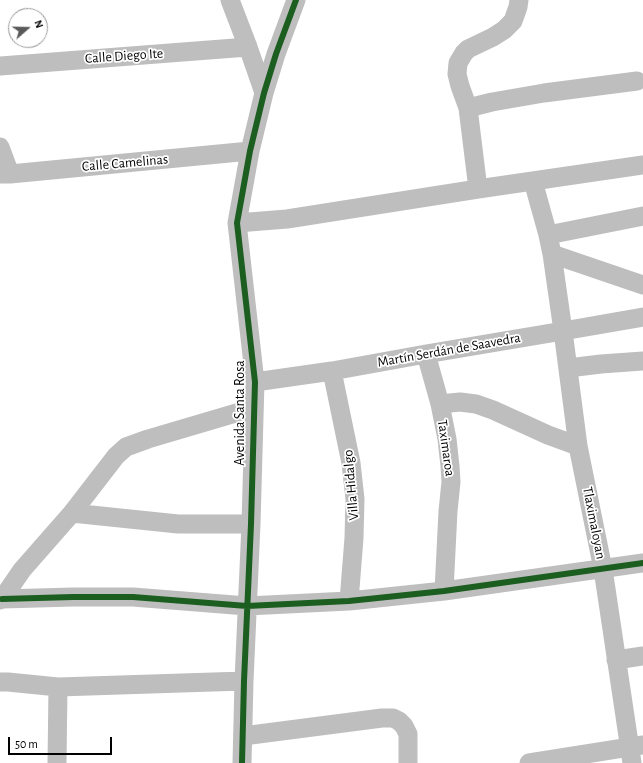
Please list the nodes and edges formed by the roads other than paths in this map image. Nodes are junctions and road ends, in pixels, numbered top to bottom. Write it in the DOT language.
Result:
graph roads {
  1 [pos="230,0"];
  2 [pos="296,0"];
  3 [pos="519,0"];
  4 [pos="248,47"];
  5 [pos="0,66"];
  6 [pos="637,80"];
  7 [pos="264,93"];
  8 [pos="468,108"];
  9 [pos="0,147"];
  10 [pos="250,151"];
  11 [pos="643,165"];
  12 [pos="5,174"];
  13 [pos="533,181"];
  14 [pos="478,189"];
  15 [pos="643,216"];
  16 [pos="237,223"];
  17 [pos="548,235"];
  18 [pos="552,254"];
  19 [pos="643,285"];
  20 [pos="643,316"];
  21 [pos="563,331"];
  22 [pos="426,354"];
  23 [pos="643,361"];
  24 [pos="568,368"];
  25 [pos="332,371"];
  26 [pos="255,382"];
  27 [pos="440,404"];
  28 [pos="253,408"];
  29 [pos="578,446"];
  30 [pos="72,513"];
  31 [pos="251,524"];
  32 [pos="643,564"];
  33 [pos="603,569"];
  34 [pos="444,591"];
  35 [pos="1,600"];
  36 [pos="349,601"];
  37 [pos="247,606"];
  38 [pos="643,656"];
  39 [pos="616,660"];
  40 [pos="244,681"];
  41 [pos="0,682"];
  42 [pos="58,687"];
  43 [pos="243,736"];
  44 [pos="634,751"];
  45 [pos="57,763"];
  46 [pos="242,763"];
  47 [pos="408,763"];
  48 [pos="529,763"];
  1 -- 4 [label="street"];
  2 -- 7 [label="street, Avenida Santa Rosa"];
  3 -- 8 [label="street"];
  4 -- 5 [label="street, Calle Diego Ite"];
  4 -- 7 [label="street"];
  6 -- 8 [label="street"];
  7 -- 10 [label="street, Avenida Santa Rosa"];
  8 -- 14 [label="street"];
  9 -- 12 [label="street"];
  10 -- 12 [label="street, Calle Camelinas"];
  10 -- 16 [label="street, Avenida Santa Rosa"];
  11 -- 13 [label="street"];
  13 -- 14 [label="street"];
  13 -- 17 [label="street, Tlaximaloyan"];
  14 -- 16 [label="street"];
  15 -- 17 [label="street"];
  16 -- 26 [label="street, Avenida Santa Rosa"];
  17 -- 18 [label="street, Tlaximaloyan"];
  18 -- 19 [label="street"];
  18 -- 21 [label="street, Tlaximaloyan"];
  20 -- 21 [label="street, Martín Serdán de Saavedra"];
  21 -- 22 [label="street, Martín Serdán de Saavedra"];
  21 -- 24 [label="street, Tlaximaloyan"];
  22 -- 25 [label="street, Martín Serdán de Saavedra"];
  22 -- 27 [label="street, Taximaroa"];
  23 -- 24 [label="street"];
  24 -- 29 [label="street, Tlaximaloyan"];
  25 -- 26 [label="street, Martín Serdán de Saavedra"];
  25 -- 36 [label="street, Villa Hidalgo"];
  26 -- 28 [label="street, Avenida Santa Rosa"];
  27 -- 29 [label="street"];
  27 -- 34 [label="street, Taximaroa"];
  28 -- 30 [label="street"];
  28 -- 31 [label="street, Avenida Santa Rosa"];
  29 -- 33 [label="street, Tlaximaloyan"];
  30 -- 31 [label="street"];
  30 -- 35 [label="street"];
  31 -- 37 [label="street, Avenida Santa Rosa"];
  32 -- 33 [label="street"];
  33 -- 34 [label="street"];
  33 -- 39 [label="street, Tlaximaloyan"];
  34 -- 36 [label="street"];
  35 -- 37 [label="street"];
  36 -- 37 [label="street"];
  37 -- 40 [label="street, Avenida Santa Rosa"];
  38 -- 39 [label="street"];
  39 -- 44 [label="street, Tlaximaloyan"];
  40 -- 42 [label="street"];
  40 -- 43 [label="street, Avenida Santa Rosa"];
  41 -- 42 [label="street"];
  42 -- 45 [label="street"];
  43 -- 46 [label="street, Avenida Santa Rosa"];
  43 -- 47 [label="street"];
  44 -- 48 [label="street"];
}
